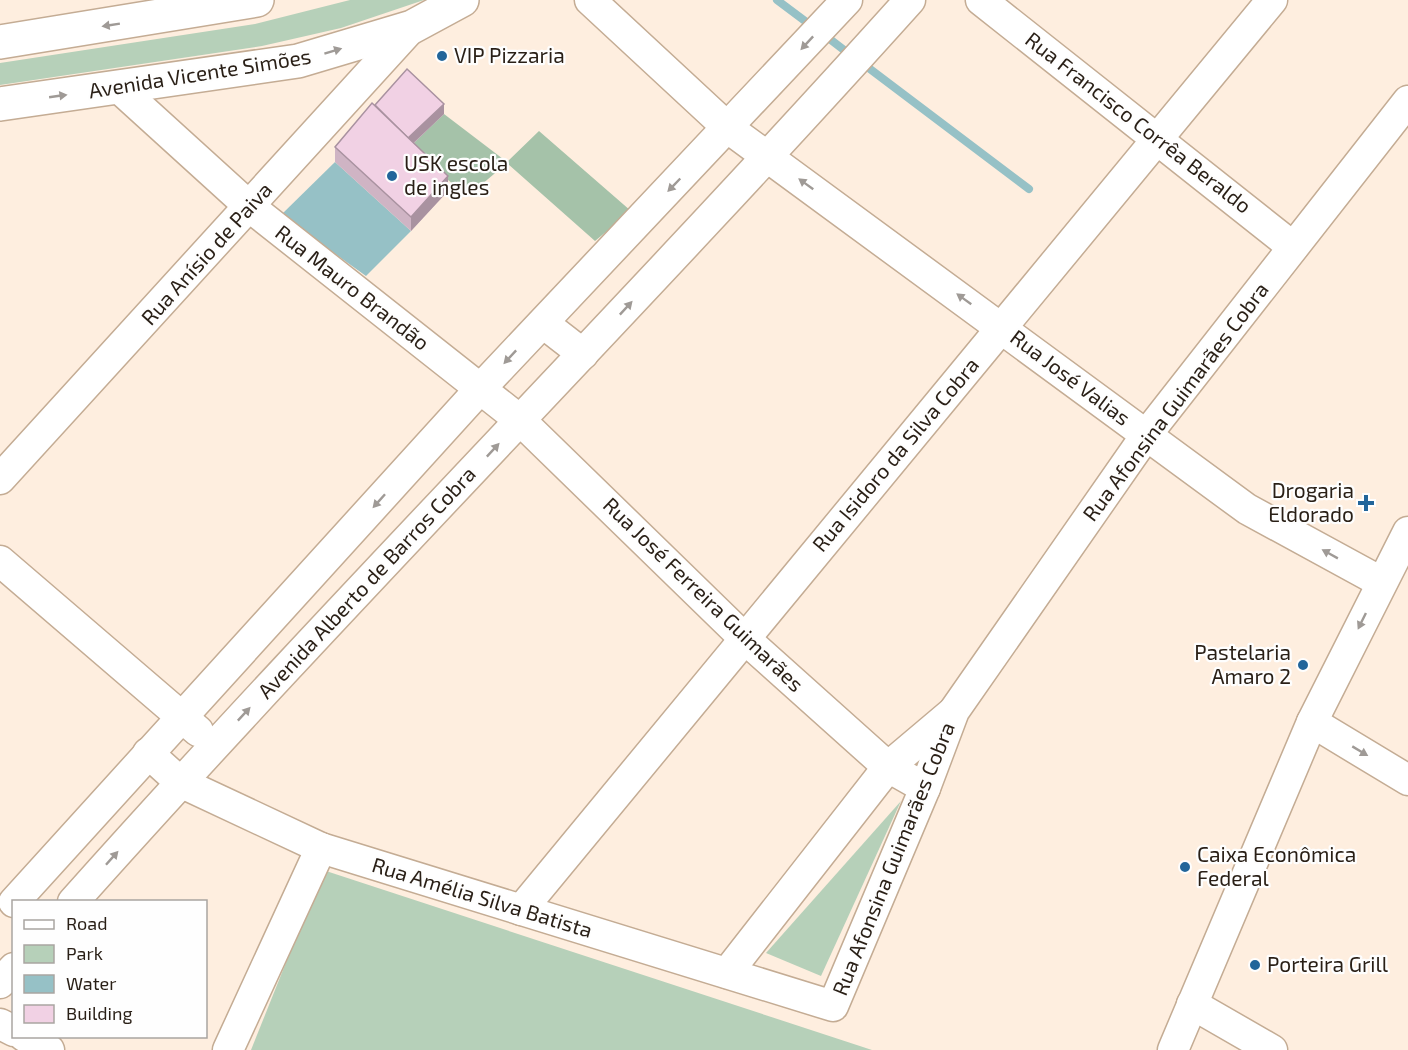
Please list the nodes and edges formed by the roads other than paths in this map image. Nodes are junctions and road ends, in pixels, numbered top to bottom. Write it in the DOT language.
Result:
graph roads {
  1 [pos="257,0"];
  2 [pos="462,0"];
  3 [pos="847,0"];
  4 [pos="910,0"];
  5 [pos="981,0"];
  6 [pos="1272,0"];
  7 [pos="604,4"];
  8 [pos="174,8"];
  9 [pos="412,27"];
  10 [pos="0,42"];
  11 [pos="119,88"];
  12 [pos="1408,101"];
  13 [pos="0,104"];
  14 [pos="728,128"];
  15 [pos="1158,138"];
  16 [pos="770,157"];
  17 [pos="250,207"];
  18 [pos="1293,247"];
  19 [pos="543,323"];
  20 [pos="1002,327"];
  21 [pos="583,354"];
  22 [pos="480,389"];
  23 [pos="521,421"];
  24 [pos="1147,434"];
  25 [pos="0,479"];
  26 [pos="1408,532"];
  27 [pos="0,561"];
  28 [pos="1381,582"];
  29 [pos="744,638"];
  30 [pos="954,711"];
  31 [pos="1317,713"];
  32 [pos="183,717"];
  33 [pos="214,746"];
  34 [pos="148,753"];
  35 [pos="1408,756"];
  36 [pos="888,767"];
  37 [pos="1408,780"];
  38 [pos="180,782"];
  39 [pos="925,788"];
  40 [pos="321,848"];
  41 [pos="16,900"];
  42 [pos="75,900"];
  43 [pos="12,904"];
  44 [pos="521,910"];
  45 [pos="0,917"];
  46 [pos="12,970"];
  47 [pos="727,973"];
  48 [pos="0,983"];
  49 [pos="1192,1004"];
  50 [pos="833,1006"];
  51 [pos="28,1038"];
  52 [pos="49,1050"];
  53 [pos="228,1050"];
  54 [pos="1173,1050"];
  55 [pos="1272,1050"];
  1 -- 8 [label="main road"];
  2 -- 9 [label="main road, Avenida Vicente Simões"];
  3 -- 14 [label="street, one-way"];
  4 -- 16 [label="street, Avenida Alberto de Barros Cobra"];
  5 -- 15 [label="street, Rua Francisco Corrêa Beraldo"];
  6 -- 15 [label="street, Rua Isidoro da Silva Cobra"];
  7 -- 14 [label="street"];
  8 -- 10 [label="main road, one-way"];
  11 -- 9 [label="main road, Avenida Vicente Simões, one-way"];
  9 -- 17 [label="street, Rua Anísio de Paiva"];
  13 -- 11 [label="main road, Avenida Vicente Simões, one-way"];
  11 -- 17 [label="street, Rua Mauro Brandão"];
  12 -- 18 [label="street, Rua Afonsina Guimarães Cobra"];
  14 -- 16 [label="street"];
  14 -- 19 [label="street, one-way"];
  15 -- 18 [label="street, Rua Francisco Corrêa Beraldo"];
  15 -- 20 [label="street, Rua Isidoro da Silva Cobra"];
  20 -- 16 [label="street, Rua José Valias, one-way"];
  21 -- 16 [label="street, Avenida Alberto de Barros Cobra, one-way"];
  17 -- 22 [label="street, Rua Mauro Brandão"];
  17 -- 25 [label="street, Rua Anísio de Paiva"];
  18 -- 24 [label="street, Rua Afonsina Guimarães Cobra"];
  19 -- 21 [label="street"];
  19 -- 22 [label="street, one-way"];
  20 -- 24 [label="street, Rua José Valias"];
  20 -- 29 [label="street, Rua Isidoro da Silva Cobra"];
  21 -- 23 [label="street, Avenida Alberto de Barros Cobra"];
  22 -- 23 [label="street"];
  22 -- 32 [label="street, one-way"];
  23 -- 29 [label="street, Rua José Ferreira Guimarães"];
  33 -- 23 [label="street, Avenida Alberto de Barros Cobra, one-way"];
  28 -- 24 [label="street, Rua José Valias, one-way"];
  24 -- 30 [label="street, Rua Afonsina Guimarães Cobra"];
  26 -- 28 [label="street"];
  27 -- 32 [label="street"];
  28 -- 31 [label="street, one-way"];
  29 -- 36 [label="street, Rua José Ferreira Guimarães"];
  29 -- 44 [label="street, Rua Isidoro da Silva Cobra"];
  30 -- 36 [label="street, Rua Afonsina Guimarães Cobra"];
  30 -- 39 [label="street, Rua Afonsina Guimarães Cobra"];
  31 -- 35 [label="street"];
  31 -- 37 [label="street, one-way"];
  31 -- 49 [label="street"];
  32 -- 33 [label="street"];
  32 -- 34 [label="street"];
  33 -- 38 [label="street, Avenida Alberto de Barros Cobra"];
  34 -- 38 [label="street, Rua Amélia Silva Batista"];
  34 -- 41 [label="street"];
  36 -- 39 [label="street, Rua José Ferreira Guimarães"];
  36 -- 47 [label="street, Rua Afonsina Guimarães Cobra"];
  38 -- 40 [label="street, Rua Amélia Silva Batista"];
  42 -- 38 [label="street, Avenida Alberto de Barros Cobra, one-way"];
  39 -- 50 [label="street, Rua Afonsina Guimarães Cobra"];
  40 -- 44 [label="street, Rua Amélia Silva Batista"];
  40 -- 53 [label="street"];
  43 -- 45 [label="street"];
  44 -- 47 [label="street, Rua Amélia Silva Batista"];
  46 -- 48 [label="street"];
  47 -- 50 [label="street, Rua Amélia Silva Batista"];
  49 -- 54 [label="street"];
  49 -- 55 [label="street"];
  51 -- 52 [label="street"];
}
